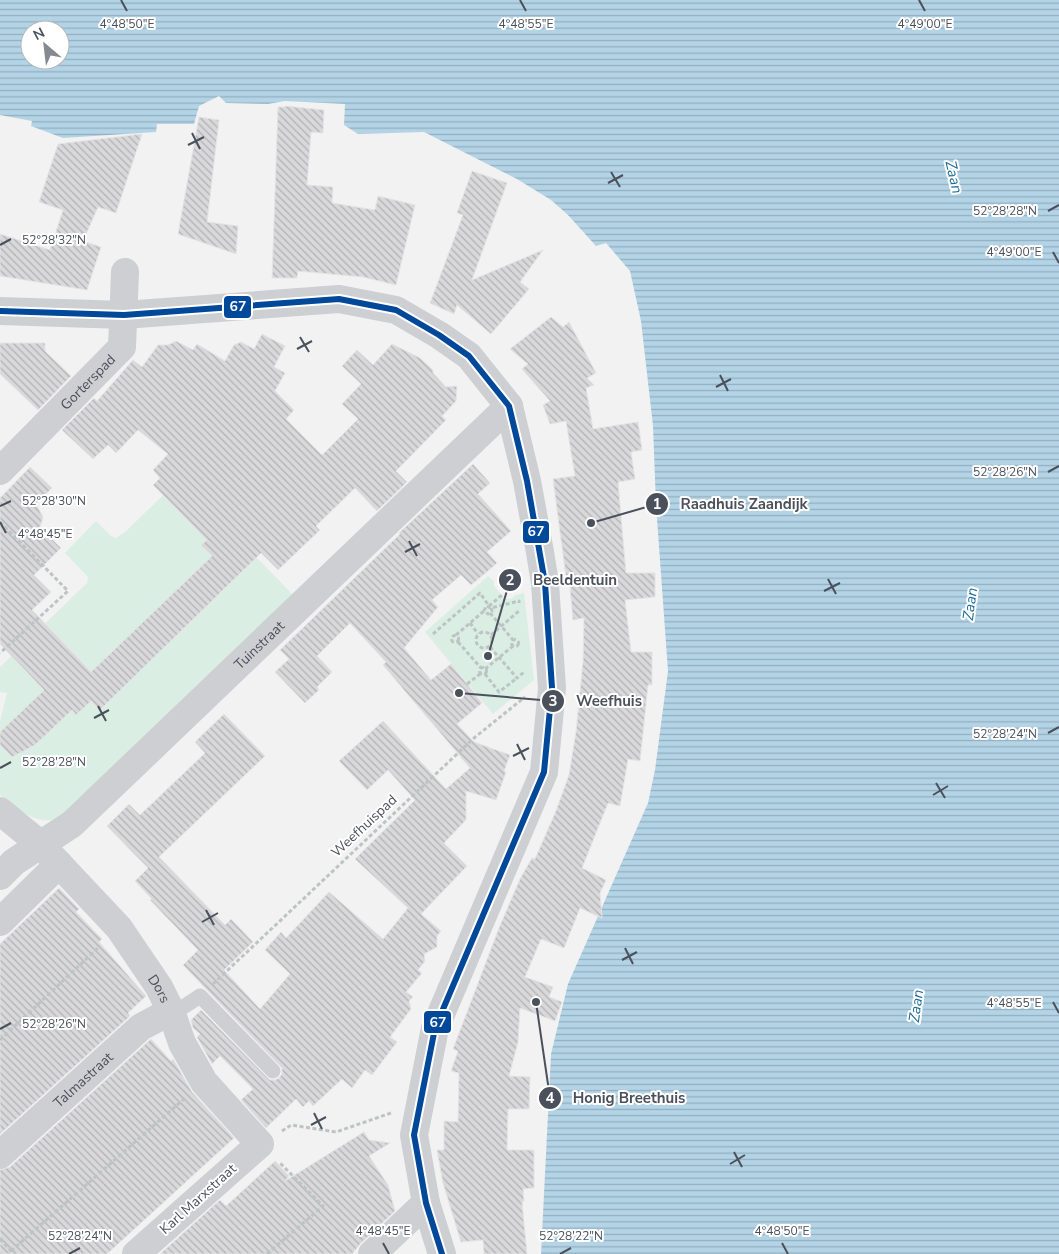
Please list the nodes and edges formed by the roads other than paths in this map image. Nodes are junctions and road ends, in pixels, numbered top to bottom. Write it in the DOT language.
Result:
graph roads {
  1 [pos="125,272"];
  2 [pos="0,311"];
  3 [pos="124,315"];
  4 [pos="509,406"];
  5 [pos="0,471"];
  6 [pos="0,811"];
  7 [pos="40,844"];
  8 [pos="59,864"];
  9 [pos="0,876"];
  10 [pos="0,922"];
  11 [pos="171,1011"];
  12 [pos="273,1071"];
  13 [pos="260,1144"];
  14 [pos="0,1155"];
  15 [pos="426,1203"];
  16 [pos="136,1254"];
  17 [pos="372,1254"];
  18 [pos="442,1254"];
  1 -- 3 [label="street, Gorterspad"];
  2 -- 3 [label="street"];
  3 -- 4 [label="street"];
  3 -- 5 [label="street, Gorterspad"];
  4 -- 7 [label="street, Tuinstraat"];
  4 -- 15 [label="street"];
  6 -- 7 [label="street, Dors"];
  7 -- 8 [label="street, Dors"];
  7 -- 9 [label="street, Tuinstraat"];
  8 -- 10 [label="street"];
  8 -- 11 [label="street, Dors"];
  11 -- 12 [label="lane"];
  11 -- 13 [label="street, Dors"];
  11 -- 14 [label="street, Talmastraat"];
  13 -- 16 [label="street, Karl Marxstraat"];
  15 -- 17 [label="street"];
  15 -- 18 [label="street"];
}
